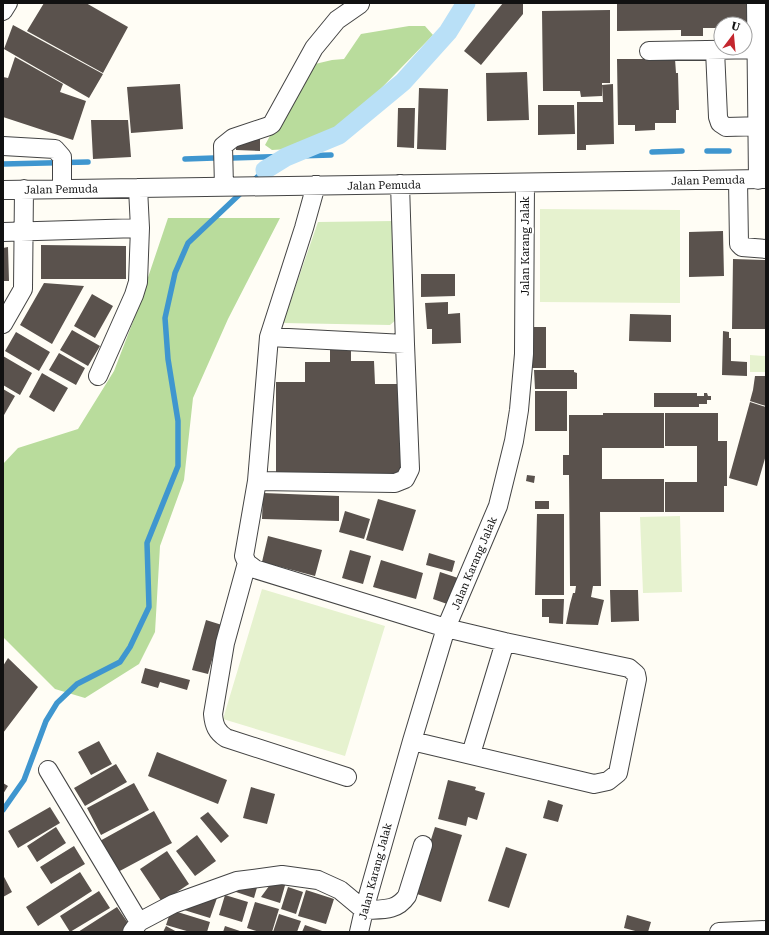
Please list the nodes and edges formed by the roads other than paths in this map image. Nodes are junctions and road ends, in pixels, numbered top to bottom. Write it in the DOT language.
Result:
graph roads {
  1 [pos="8,3"];
  2 [pos="756,3"];
  3 [pos="360,4"];
  4 [pos="3,11"];
  5 [pos="761,49"];
  6 [pos="713,50"];
  7 [pos="649,51"];
  8 [pos="715,56"];
  9 [pos="762,126"];
  10 [pos="3,146"];
  11 [pos="762,179"];
  12 [pos="738,180"];
  13 [pos="525,183"];
  14 [pos="400,184"];
  15 [pos="312,186"];
  16 [pos="231,187"];
  17 [pos="138,188"];
  18 [pos="24,189"];
  19 [pos="62,189"];
  20 [pos="3,190"];
  21 [pos="140,228"];
  22 [pos="24,231"];
  23 [pos="3,232"];
  24 [pos="766,249"];
  25 [pos="3,324"];
  26 [pos="269,337"];
  27 [pos="405,344"];
  28 [pos="98,376"];
  29 [pos="257,481"];
  30 [pos="247,563"];
  31 [pos="446,628"];
  32 [pos="505,642"];
  33 [pos="412,740"];
  34 [pos="471,754"];
  35 [pos="48,770"];
  36 [pos="348,777"];
  37 [pos="423,845"];
  38 [pos="364,910"];
  39 [pos="136,927"];
  40 [pos="766,930"];
  41 [pos="359,932"];
  42 [pos="719,932"];
  1 -- 4 [label="street"];
  2 -- 5 [label="street"];
  3 -- 16 [label="street"];
  5 -- 9 [label="street"];
  6 -- 7 [label="street"];
  8 -- 9 [label="street"];
  9 -- 11 [label="street"];
  10 -- 19 [label="street"];
  11 -- 12 [label="street, Jalan Pemuda"];
  12 -- 13 [label="street, Jalan Pemuda"];
  12 -- 24 [label="street"];
  13 -- 14 [label="street, Jalan Pemuda"];
  13 -- 31 [label="street, Jalan Karang Jalak"];
  14 -- 15 [label="street, Jalan Pemuda"];
  14 -- 27 [label="street"];
  15 -- 16 [label="street, Jalan Pemuda"];
  15 -- 26 [label="street"];
  16 -- 17 [label="street, Jalan Pemuda"];
  17 -- 19 [label="street, Jalan Pemuda"];
  17 -- 21 [label="street"];
  18 -- 19 [label="street, Jalan Pemuda"];
  18 -- 20 [label="street, Jalan Pemuda"];
  18 -- 22 [label="street"];
  21 -- 22 [label="street"];
  21 -- 28 [label="street"];
  22 -- 23 [label="street"];
  22 -- 25 [label="street"];
  26 -- 27 [label="street"];
  26 -- 29 [label="street"];
  27 -- 29 [label="street"];
  29 -- 30 [label="street"];
  30 -- 31 [label="street"];
  30 -- 36 [label="street"];
  31 -- 32 [label="street"];
  31 -- 33 [label="street, Jalan Karang Jalak"];
  32 -- 34 [label="street"];
  32 -- 34 [label="street"];
  33 -- 34 [label="street"];
  33 -- 38 [label="street, Jalan Karang Jalak"];
  35 -- 39 [label="street"];
  37 -- 38 [label="street"];
  38 -- 39 [label="street"];
  38 -- 41 [label="street, Jalan Karang Jalak"];
  40 -- 42 [label="street"];
}
